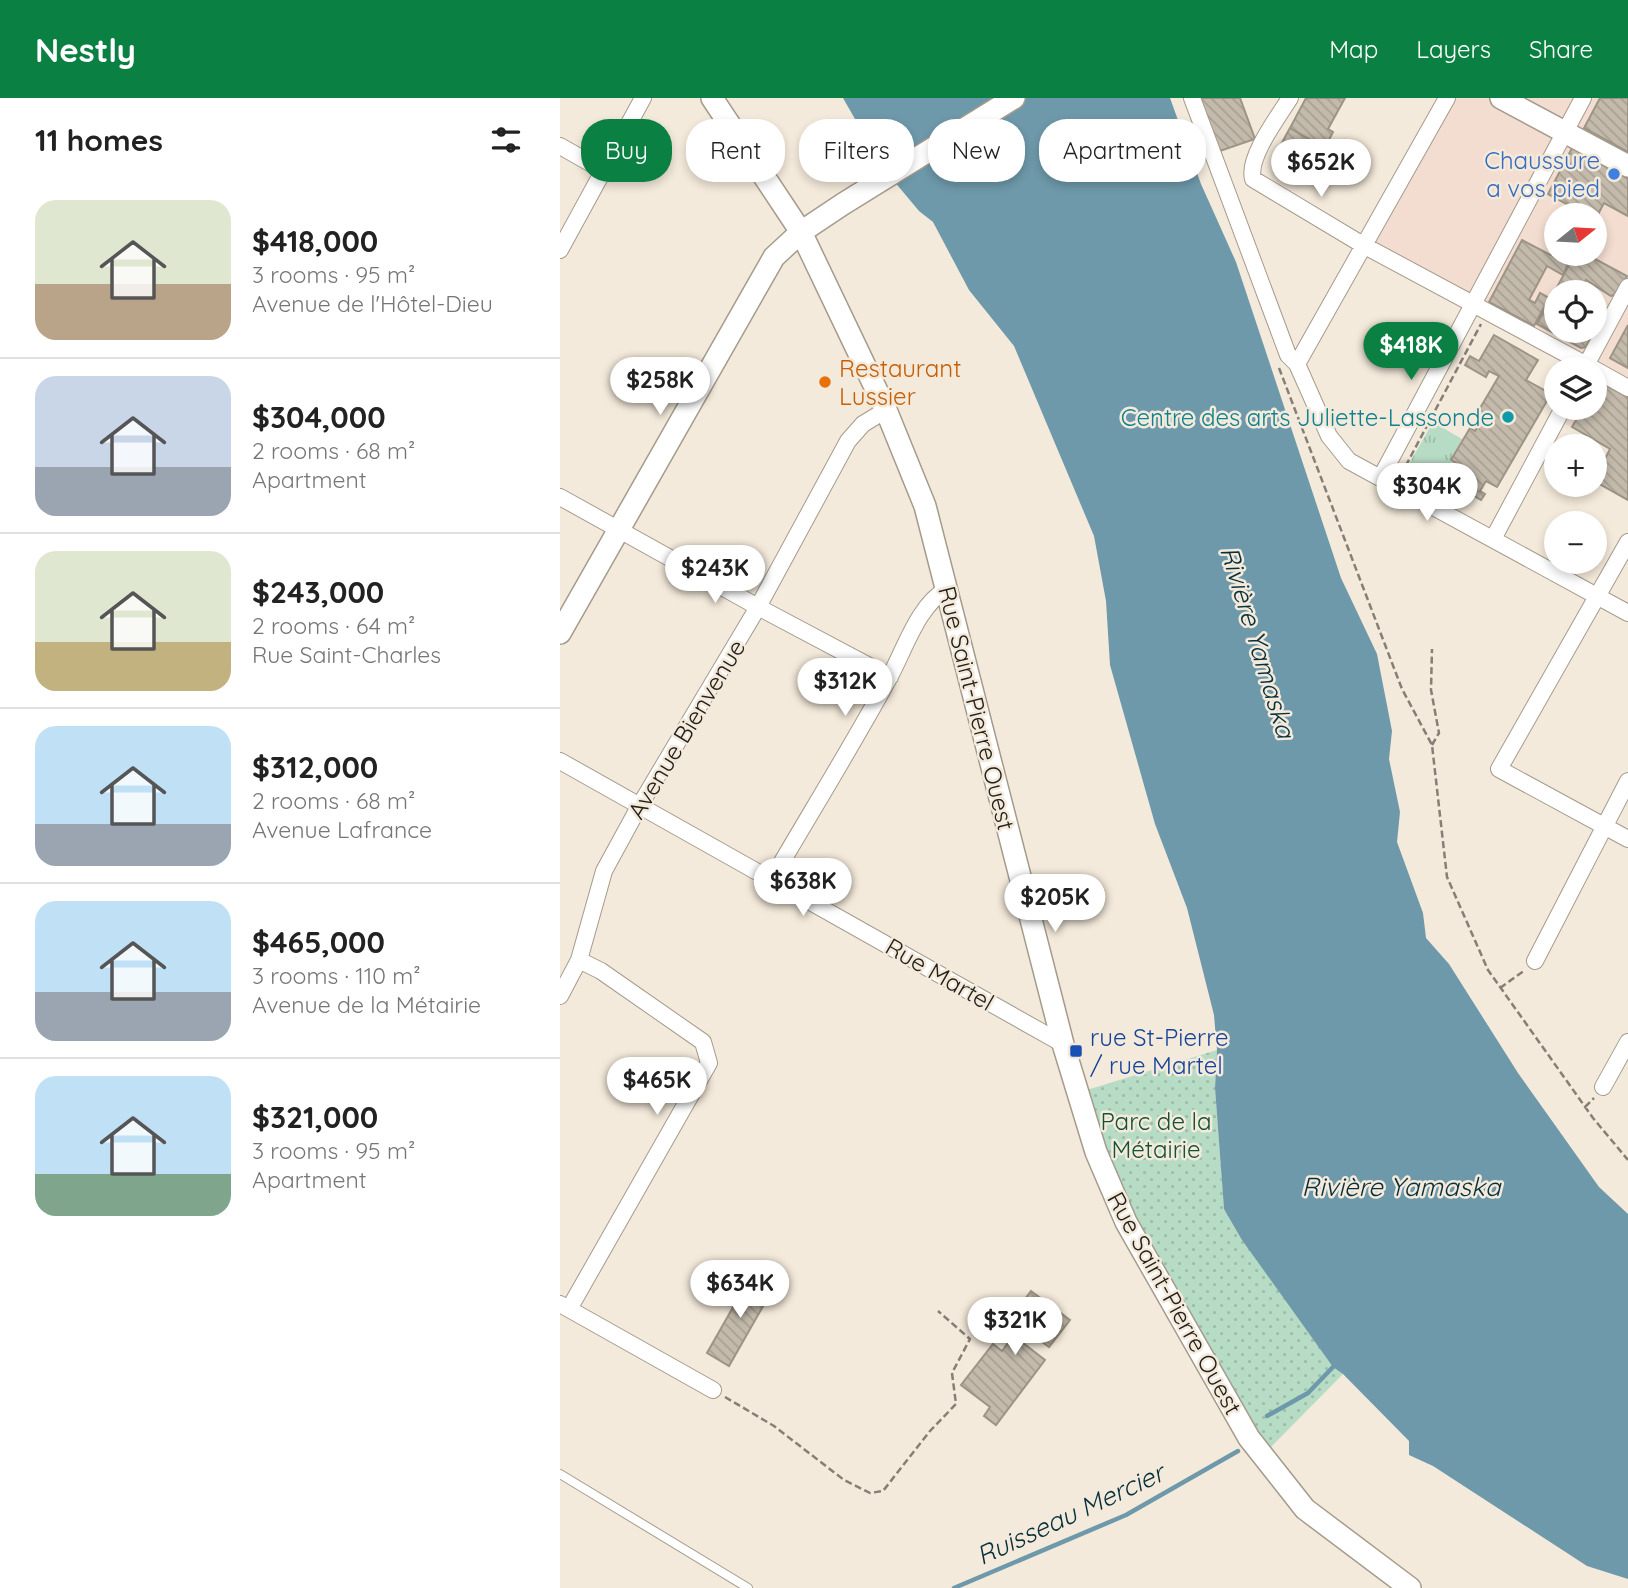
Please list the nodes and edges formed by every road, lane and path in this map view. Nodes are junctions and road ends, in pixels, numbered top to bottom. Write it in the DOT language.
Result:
graph roads {
  1 [pos="643,98"];
  2 [pos="712,98"];
  3 [pos="1014,98"];
  4 [pos="1192,98"];
  5 [pos="1290,98"];
  6 [pos="1447,98"];
  7 [pos="1501,98"];
  8 [pos="1583,98"];
  9 [pos="632,119"];
  10 [pos="1564,131"];
  11 [pos="560,146"];
  12 [pos="581,158"];
  13 [pos="1628,166"];
  14 [pos="598,182"];
  15 [pos="801,233"];
  16 [pos="1363,245"];
  17 [pos="560,250"];
  18 [pos="1626,298"];
  19 [pos="1480,308"];
  20 [pos="1569,357"];
  21 [pos="1595,357"];
  22 [pos="1276,362"];
  23 [pos="1297,364"];
  24 [pos="1607,377"];
  25 [pos="1628,388"];
  26 [pos="886,410"];
  27 [pos="1557,420"];
  28 [pos="1451,473"];
  29 [pos="1381,477"];
  30 [pos="1422,483"];
  31 [pos="1432,488"];
  32 [pos="560,498"];
  33 [pos="619,530"];
  34 [pos="1493,539"];
  35 [pos="1628,542"];
  36 [pos="947,589"];
  37 [pos="1597,597"];
  38 [pos="758,607"];
  39 [pos="1628,613"];
  40 [pos="560,633"];
  41 [pos="1433,649"];
  42 [pos="890,677"];
  43 [pos="1432,745"];
  44 [pos="560,761"];
  45 [pos="1628,781"];
  46 [pos="640,805"];
  47 [pos="1605,828"];
  48 [pos="1628,839"];
  49 [pos="772,879"];
  50 [pos="579,960"];
  51 [pos="1535,961"];
  52 [pos="1521,972"];
  53 [pos="1500,988"];
  54 [pos="560,996"];
  55 [pos="1628,1042"];
  56 [pos="1063,1044"];
  57 [pos="1599,1092"];
  58 [pos="1585,1107"];
  59 [pos="1628,1160"];
  60 [pos="564,1307"];
  61 [pos="938,1311"];
  62 [pos="713,1390"];
  63 [pos="560,1474"];
  64 [pos="748,1588"];
  65 [pos="1410,1588"];
  1 -- 9 [label="street"];
  2 -- 15 [label="street, Rue Saint-Pierre Ouest"];
  3 -- 15 [label="street"];
  4 -- 23 [label="street"];
  5 -- 16 [label="street"];
  6 -- 16 [label="street"];
  7 -- 10 [label="street"];
  8 -- 10 [label="street"];
  10 -- 13 [label="street"];
  10 -- 19 [label="street"];
  11 -- 12 [label="street"];
  14 -- 17 [label="street"];
  15 -- 26 [label="street, Rue Saint-Pierre Ouest"];
  15 -- 33 [label="street"];
  16 -- 19 [label="street"];
  16 -- 23 [label="street"];
  18 -- 21 [label="street"];
  19 -- 20 [label="street"];
  19 -- 29 [label="street"];
  19 -- 30 [label="path"];
  22 -- 43 [label="path"];
  23 -- 29 [label="street"];
  24 -- 25 [label="street"];
  26 -- 36 [label="street, Rue Saint-Pierre Ouest"];
  26 -- 38 [label="street, Avenue Bienvenue"];
  27 -- 34 [label="street"];
  28 -- 31 [label="path"];
  29 -- 34 [label="street"];
  32 -- 33 [label="street"];
  33 -- 38 [label="street"];
  33 -- 40 [label="street"];
  34 -- 37 [label="street"];
  35 -- 37 [label="street"];
  36 -- 42 [label="street"];
  36 -- 56 [label="street, Rue Saint-Pierre Ouest"];
  37 -- 39 [label="street"];
  37 -- 47 [label="street"];
  38 -- 42 [label="street"];
  38 -- 46 [label="street, Avenue Bienvenue"];
  41 -- 43 [label="path"];
  42 -- 49 [label="street"];
  43 -- 53 [label="path"];
  44 -- 46 [label="street, Rue Martel"];
  45 -- 47 [label="street"];
  46 -- 49 [label="street, Rue Martel"];
  46 -- 50 [label="street, Avenue Bienvenue"];
  47 -- 48 [label="street"];
  47 -- 51 [label="street"];
  49 -- 56 [label="street, Rue Martel"];
  50 -- 54 [label="street, Avenue Bienvenue"];
  50 -- 60 [label="street"];
  52 -- 53 [label="path"];
  53 -- 58 [label="path"];
  55 -- 57 [label="street"];
  56 -- 65 [label="street, Rue Saint-Pierre Ouest"];
  57 -- 58 [label="path"];
  58 -- 59 [label="path"];
  60 -- 62 [label="street"];
  61 -- 62 [label="path"];
  63 -- 64 [label="lane"];
}
